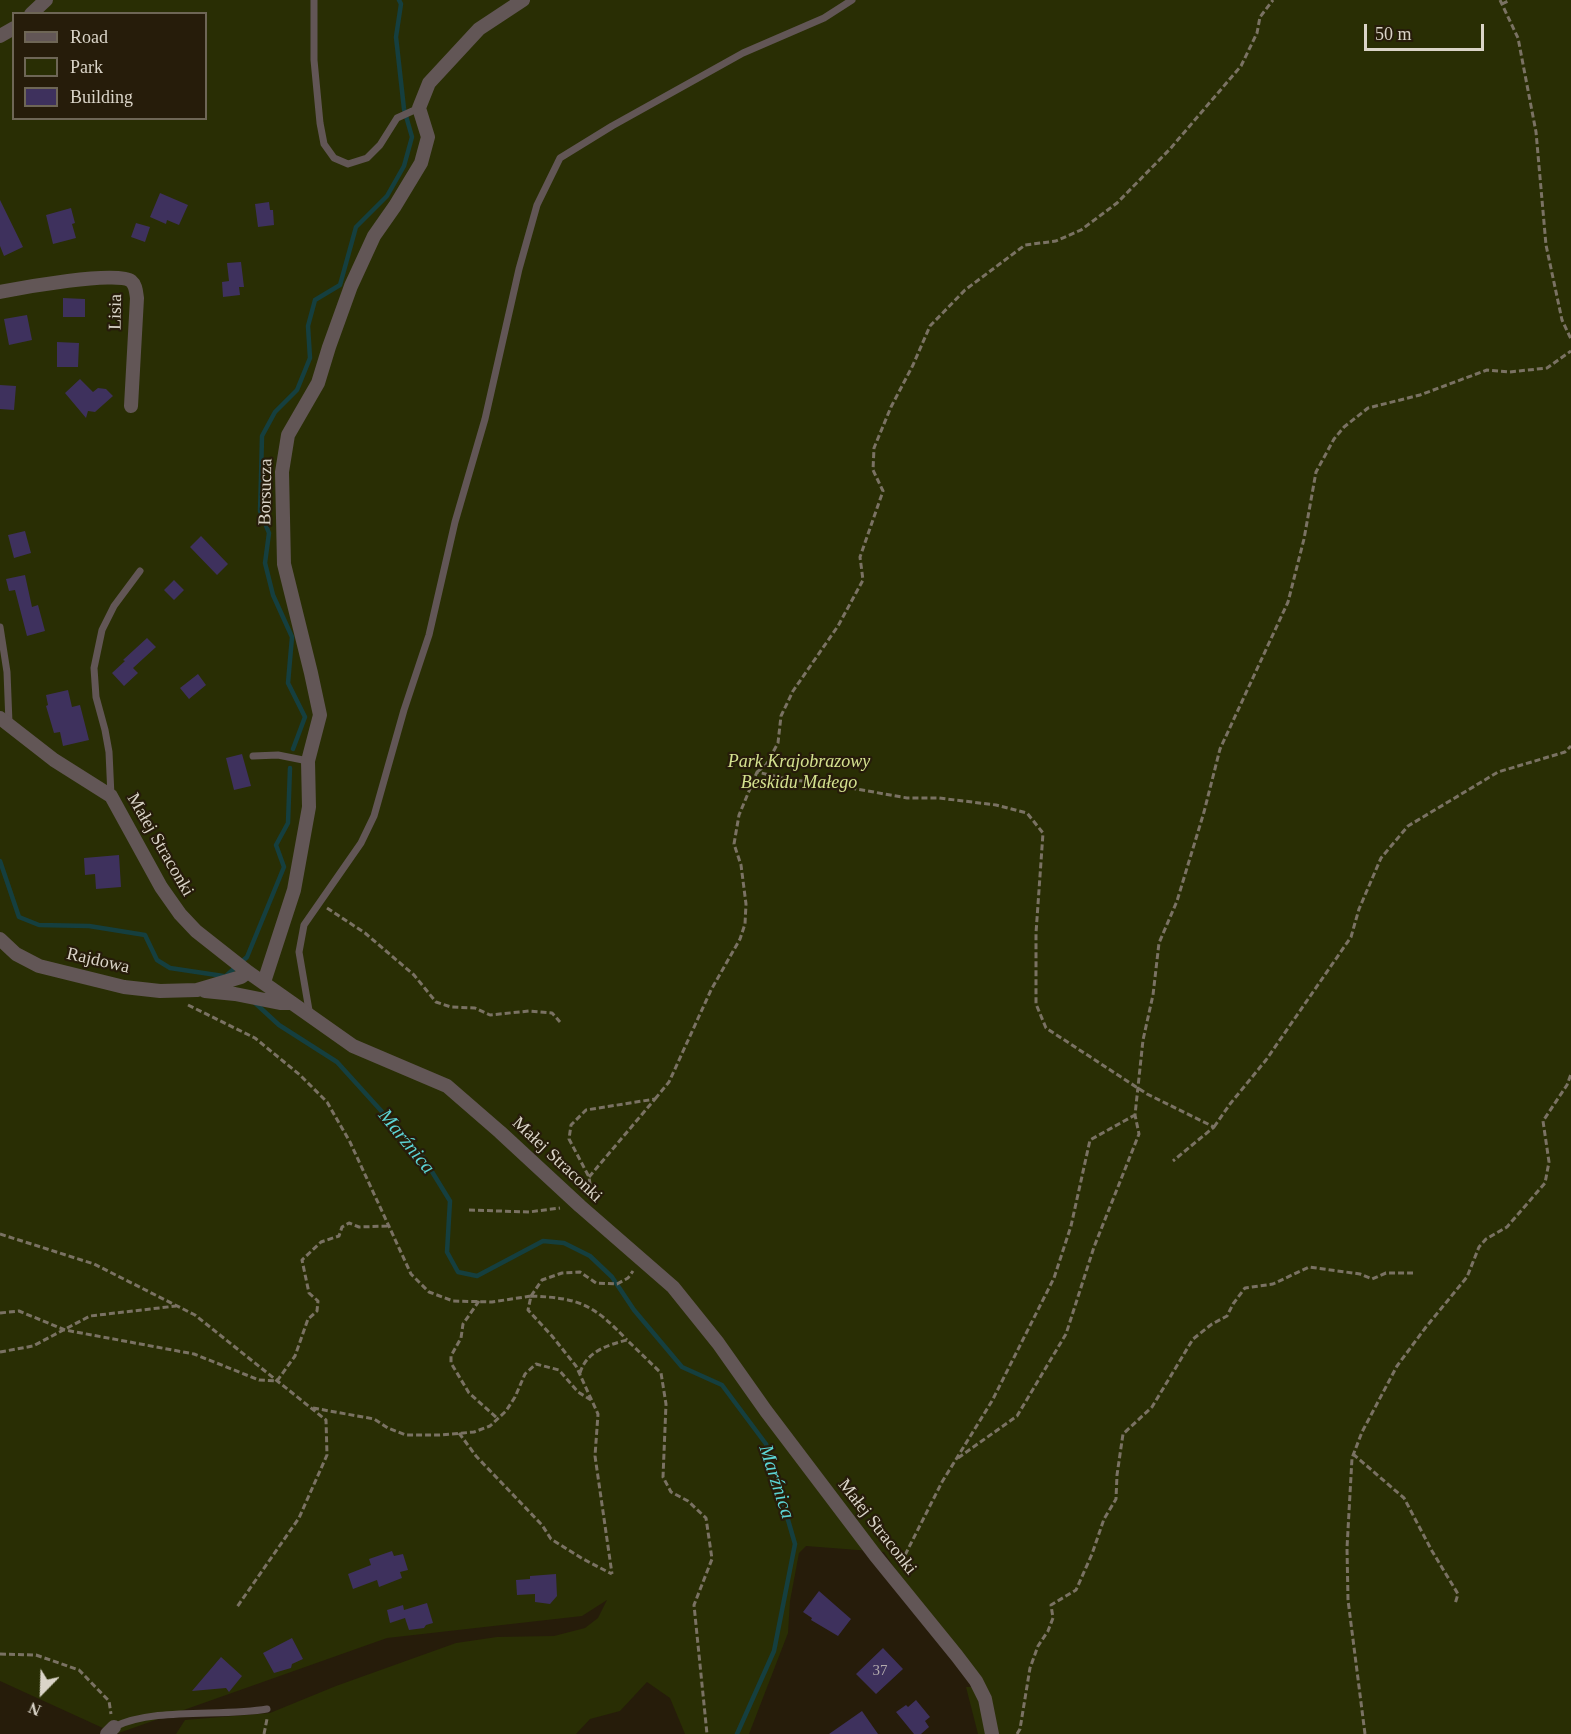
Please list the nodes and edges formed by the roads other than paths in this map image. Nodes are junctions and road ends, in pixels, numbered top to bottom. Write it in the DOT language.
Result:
graph roads {
  1 [pos="46,0"];
  2 [pos="314,0"];
  3 [pos="523,0"];
  4 [pos="852,0"];
  5 [pos="33,12"];
  6 [pos="415,110"];
  7 [pos="0,292"];
  8 [pos="131,406"];
  9 [pos="140,571"];
  10 [pos="0,627"];
  11 [pos="4,722"];
  12 [pos="253,756"];
  13 [pos="308,761"];
  14 [pos="111,796"];
  15 [pos="0,939"];
  16 [pos="244,975"];
  17 [pos="264,982"];
  18 [pos="204,988"];
  19 [pos="291,1004"];
  20 [pos="310,1017"];
  21 [pos="267,1709"];
  22 [pos="110,1731"];
  23 [pos="992,1734"];
  1 -- 5 [label="street"];
  2 -- 6 [label="lane"];
  3 -- 6 [label="street"];
  4 -- 20 [label="lane"];
  6 -- 13 [label="street, Borsucza"];
  7 -- 8 [label="street, Lisia"];
  9 -- 14 [label="lane"];
  10 -- 11 [label="lane"];
  11 -- 14 [label="street, Małej Straconki"];
  12 -- 13 [label="lane"];
  13 -- 17 [label="street, Borsucza"];
  14 -- 16 [label="street, Małej Straconki"];
  15 -- 18 [label="street, Rajdowa"];
  16 -- 17 [label="street, Małej Straconki"];
  16 -- 18 [label="street, Rajdowa"];
  17 -- 19 [label="street, Małej Straconki"];
  18 -- 19 [label="street, Rajdowa"];
  19 -- 20 [label="street, Małej Straconki"];
  20 -- 23 [label="street, Małej Straconki"];
  21 -- 22 [label="lane"];
}
